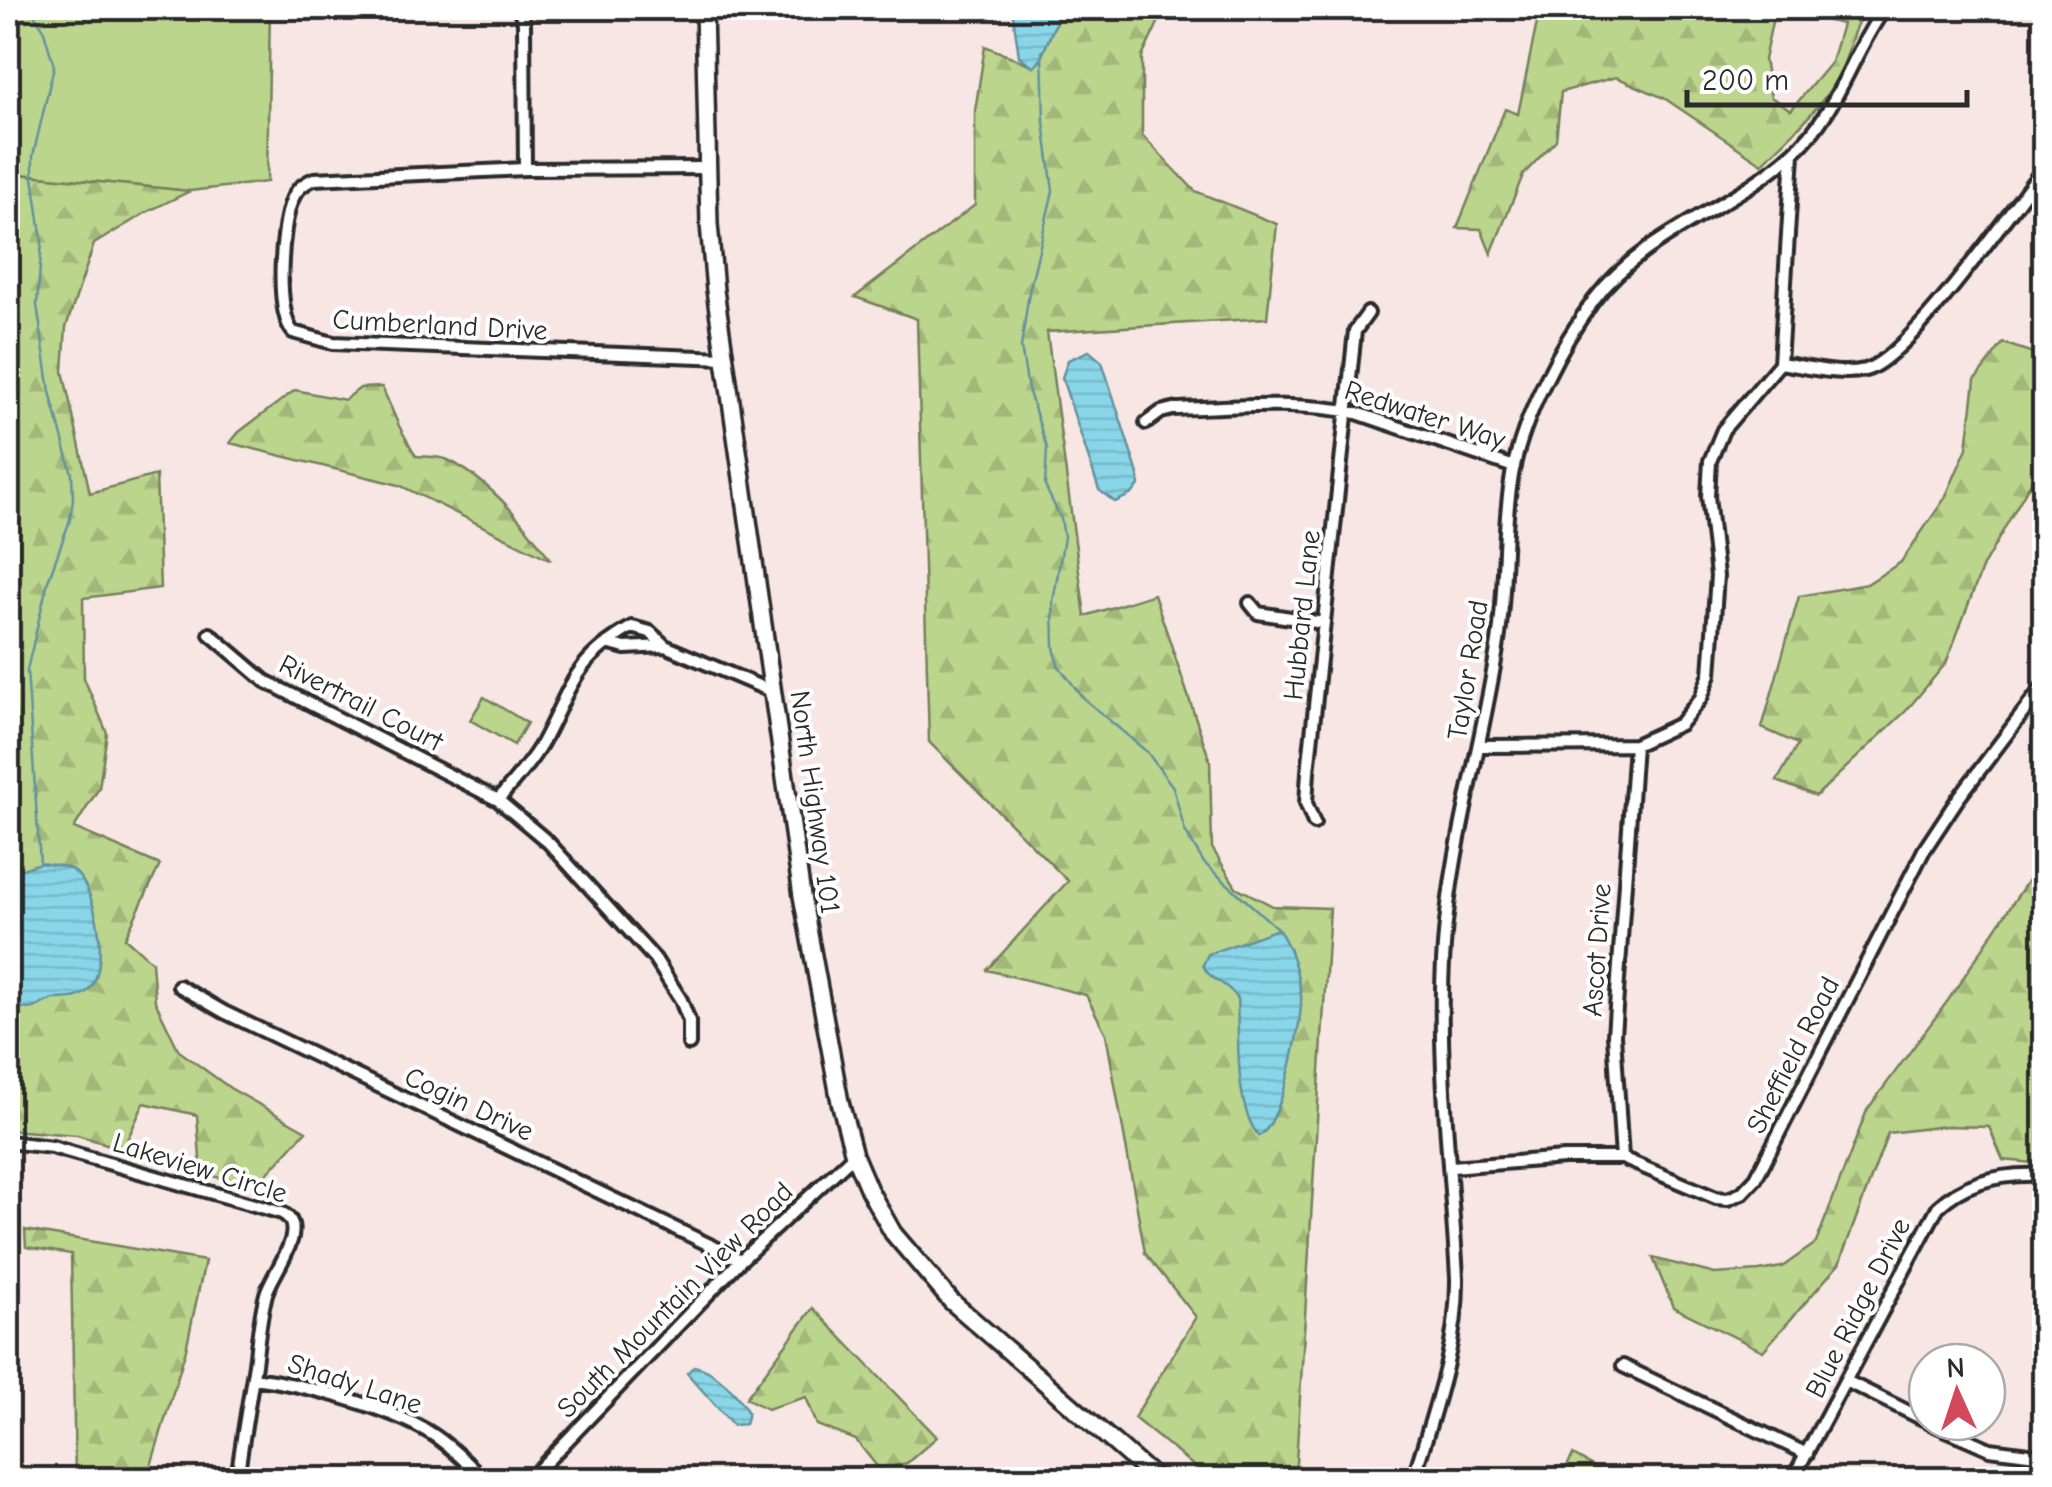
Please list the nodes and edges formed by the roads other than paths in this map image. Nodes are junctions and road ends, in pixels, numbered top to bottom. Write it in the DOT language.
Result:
graph roads {
  1 [pos="519,8"];
  2 [pos="704,8"];
  3 [pos="1885,8"];
  4 [pos="1792,154"];
  5 [pos="706,168"];
  6 [pos="2044,168"];
  7 [pos="525,170"];
  8 [pos="1368,313"];
  9 [pos="726,358"];
  10 [pos="1780,363"];
  11 [pos="1346,411"];
  12 [pos="1146,423"];
  13 [pos="1514,467"];
  14 [pos="1250,604"];
  15 [pos="1324,623"];
  16 [pos="210,634"];
  17 [pos="607,642"];
  18 [pos="665,646"];
  19 [pos="2044,685"];
  20 [pos="774,693"];
  21 [pos="1634,745"];
  22 [pos="1480,746"];
  23 [pos="498,800"];
  24 [pos="1314,823"];
  25 [pos="179,986"];
  26 [pos="689,1044"];
  27 [pos="8,1142"];
  28 [pos="854,1155"];
  29 [pos="1622,1158"];
  30 [pos="1452,1167"];
  31 [pos="2044,1175"];
  32 [pos="741,1260"];
  33 [pos="1623,1366"];
  34 [pos="253,1378"];
  35 [pos="1846,1381"];
  36 [pos="1907,1412"];
  37 [pos="1974,1442"];
  38 [pos="1806,1454"];
  39 [pos="2044,1456"];
  40 [pos="237,1480"];
  41 [pos="485,1480"];
  42 [pos="529,1480"];
  43 [pos="1157,1480"];
  44 [pos="1413,1480"];
  45 [pos="1792,1480"];
  1 -- 7 [label="street"];
  2 -- 5 [label="main road, North Highway 101"];
  3 -- 4 [label="street, Taylor Road"];
  4 -- 10 [label="street"];
  4 -- 13 [label="street, Taylor Road"];
  5 -- 7 [label="street, Cumberland Drive"];
  5 -- 9 [label="main road, North Highway 101"];
  6 -- 10 [label="street"];
  7 -- 9 [label="street, Cumberland Drive"];
  8 -- 11 [label="street, Hubbard Lane"];
  9 -- 20 [label="main road, North Highway 101"];
  10 -- 21 [label="street"];
  11 -- 12 [label="street, Redwater Way"];
  11 -- 13 [label="street, Redwater Way"];
  11 -- 15 [label="street, Hubbard Lane"];
  13 -- 22 [label="street, Taylor Road"];
  14 -- 15 [label="street"];
  15 -- 24 [label="street, Hubbard Lane"];
  16 -- 23 [label="street, Rivertrail Court"];
  17 -- 18 [label="street"];
  17 -- 18 [label="street"];
  17 -- 23 [label="street"];
  18 -- 20 [label="street"];
  19 -- 29 [label="street, Sheffield Road"];
  20 -- 28 [label="main road, North Highway 101"];
  21 -- 22 [label="street"];
  21 -- 29 [label="street, Ascot Drive"];
  22 -- 30 [label="street, Taylor Road"];
  23 -- 26 [label="street, Rivertrail Court"];
  25 -- 32 [label="street, Cogin Drive"];
  27 -- 34 [label="street, Lakeview Circle"];
  28 -- 32 [label="street, South Mountain View Road"];
  28 -- 43 [label="main road, North Highway 101"];
  29 -- 30 [label="street, Sheffield Road"];
  30 -- 44 [label="street, Taylor Road"];
  31 -- 35 [label="street, Blue Ridge Drive"];
  32 -- 42 [label="street, South Mountain View Road"];
  33 -- 38 [label="street"];
  34 -- 40 [label="street, Lakeview Circle"];
  34 -- 41 [label="street, Shady Lane"];
  35 -- 36 [label="street"];
  35 -- 38 [label="street, Blue Ridge Drive"];
  37 -- 39 [label="street"];
  38 -- 45 [label="street, Blue Ridge Drive"];
}
